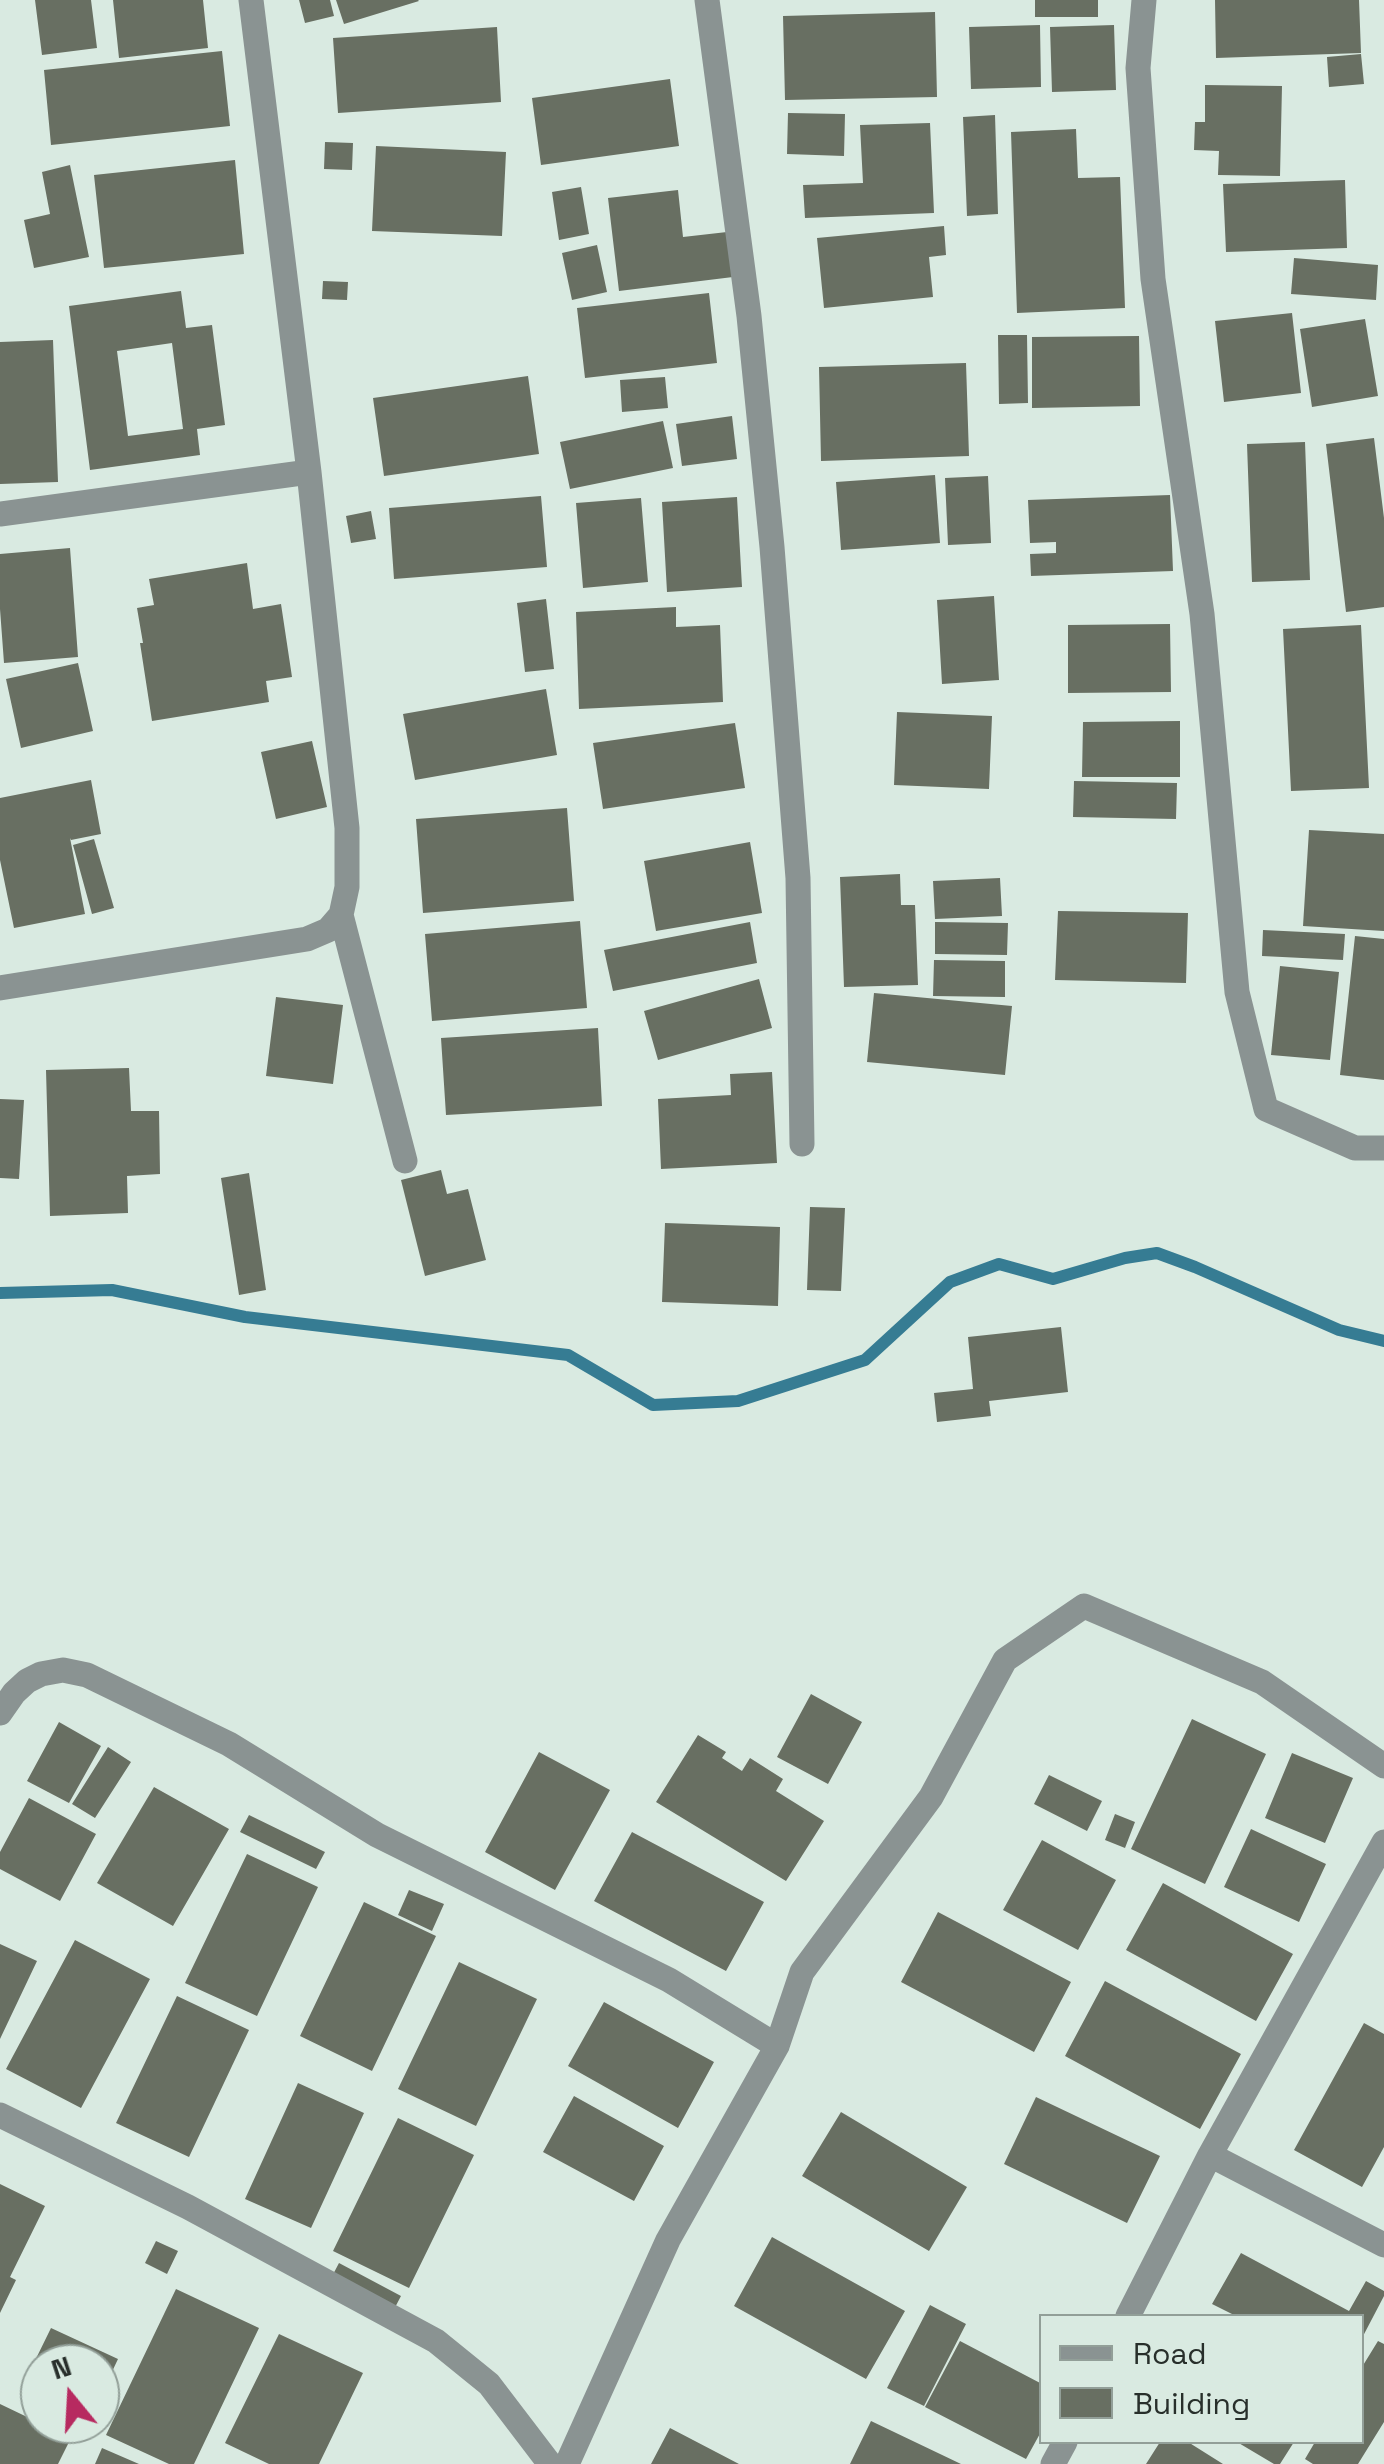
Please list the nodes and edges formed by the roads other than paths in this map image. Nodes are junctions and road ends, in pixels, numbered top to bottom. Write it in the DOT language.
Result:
graph roads {
  1 [pos="251,0"];
  2 [pos="707,0"];
  3 [pos="1144,0"];
  4 [pos="309,472"];
  5 [pos="0,514"];
  6 [pos="341,915"];
  7 [pos="0,988"];
  8 [pos="802,1144"];
  9 [pos="1384,1148"];
  10 [pos="405,1161"];
  11 [pos="0,1713"];
  12 [pos="1384,1766"];
  13 [pos="1384,1842"];
  14 [pos="777,2046"];
  15 [pos="0,2115"];
  16 [pos="1210,2155"];
  17 [pos="1384,2245"];
  18 [pos="1129,2314"];
  19 [pos="550,2464"];
  20 [pos="568,2464"];
  1 -- 4 [label="street"];
  2 -- 8 [label="street"];
  3 -- 9 [label="street"];
  4 -- 5 [label="street"];
  4 -- 6 [label="street"];
  6 -- 7 [label="street"];
  6 -- 10 [label="street"];
  11 -- 14 [label="street"];
  12 -- 14 [label="street"];
  13 -- 16 [label="street"];
  14 -- 20 [label="street"];
  15 -- 19 [label="street"];
  16 -- 17 [label="street"];
  16 -- 18 [label="street"];
}
